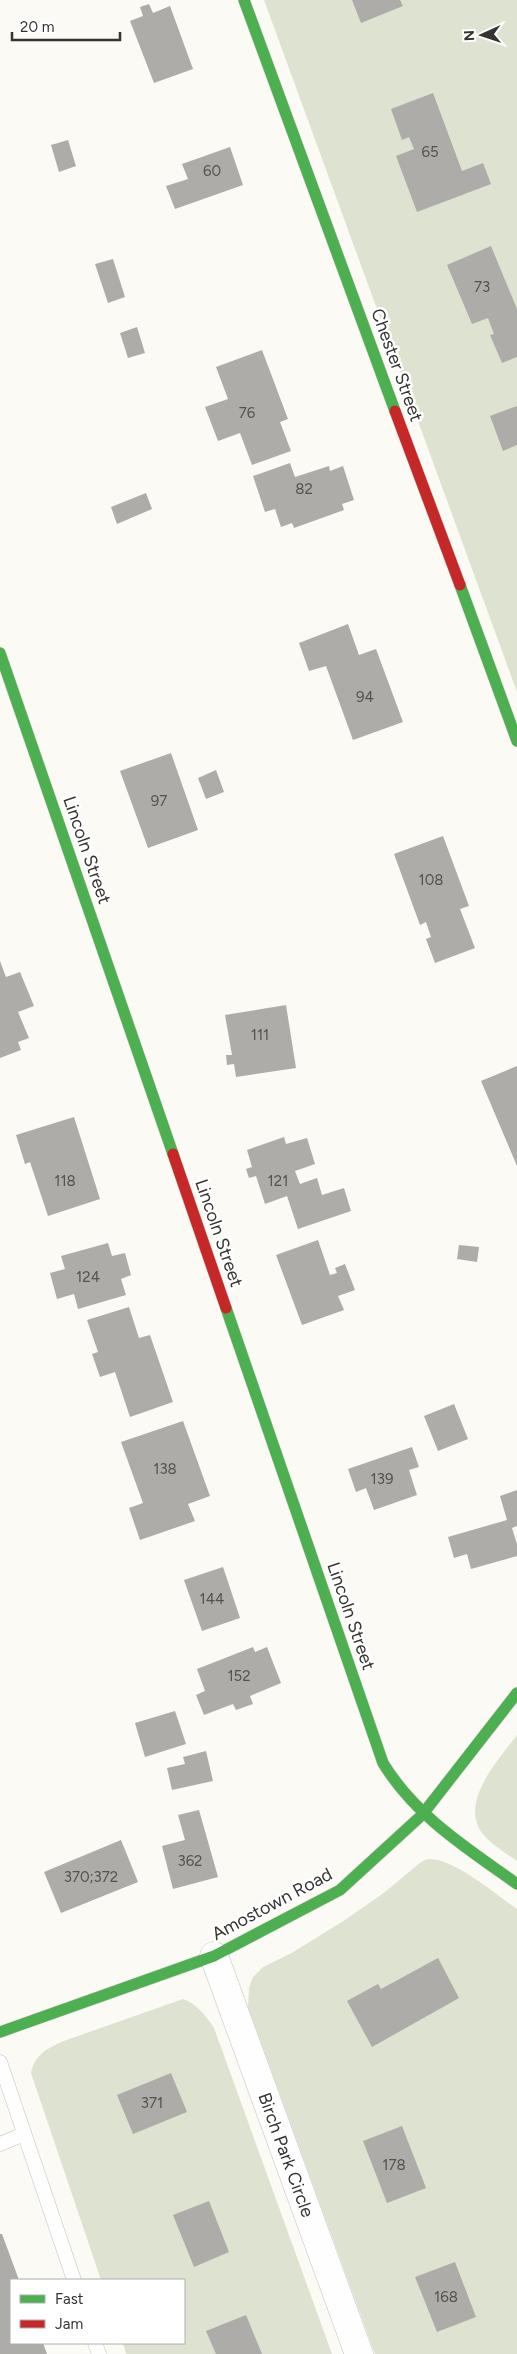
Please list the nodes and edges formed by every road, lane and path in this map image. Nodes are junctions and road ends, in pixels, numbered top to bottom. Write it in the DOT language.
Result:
graph roads {
  1 [pos="244,0"];
  2 [pos="0,653"];
  3 [pos="517,742"];
  4 [pos="517,1693"];
  5 [pos="422,1815"];
  6 [pos="517,1884"];
  7 [pos="214,1956"];
  8 [pos="0,2032"];
  9 [pos="0,2062"];
  10 [pos="24,2134"];
  11 [pos="0,2144"];
  12 [pos="74,2279"];
  13 [pos="359,2354"];
  1 -- 3 [label="street, Chester Street"];
  2 -- 5 [label="street, Lincoln Street"];
  4 -- 5 [label="street, Amostown Road"];
  5 -- 6 [label="street"];
  5 -- 7 [label="street, Amostown Road"];
  7 -- 8 [label="street, Amostown Road"];
  7 -- 13 [label="street, Birch Park Circle"];
  9 -- 10 [label="lane"];
  10 -- 11 [label="lane"];
  10 -- 12 [label="lane"];
}
